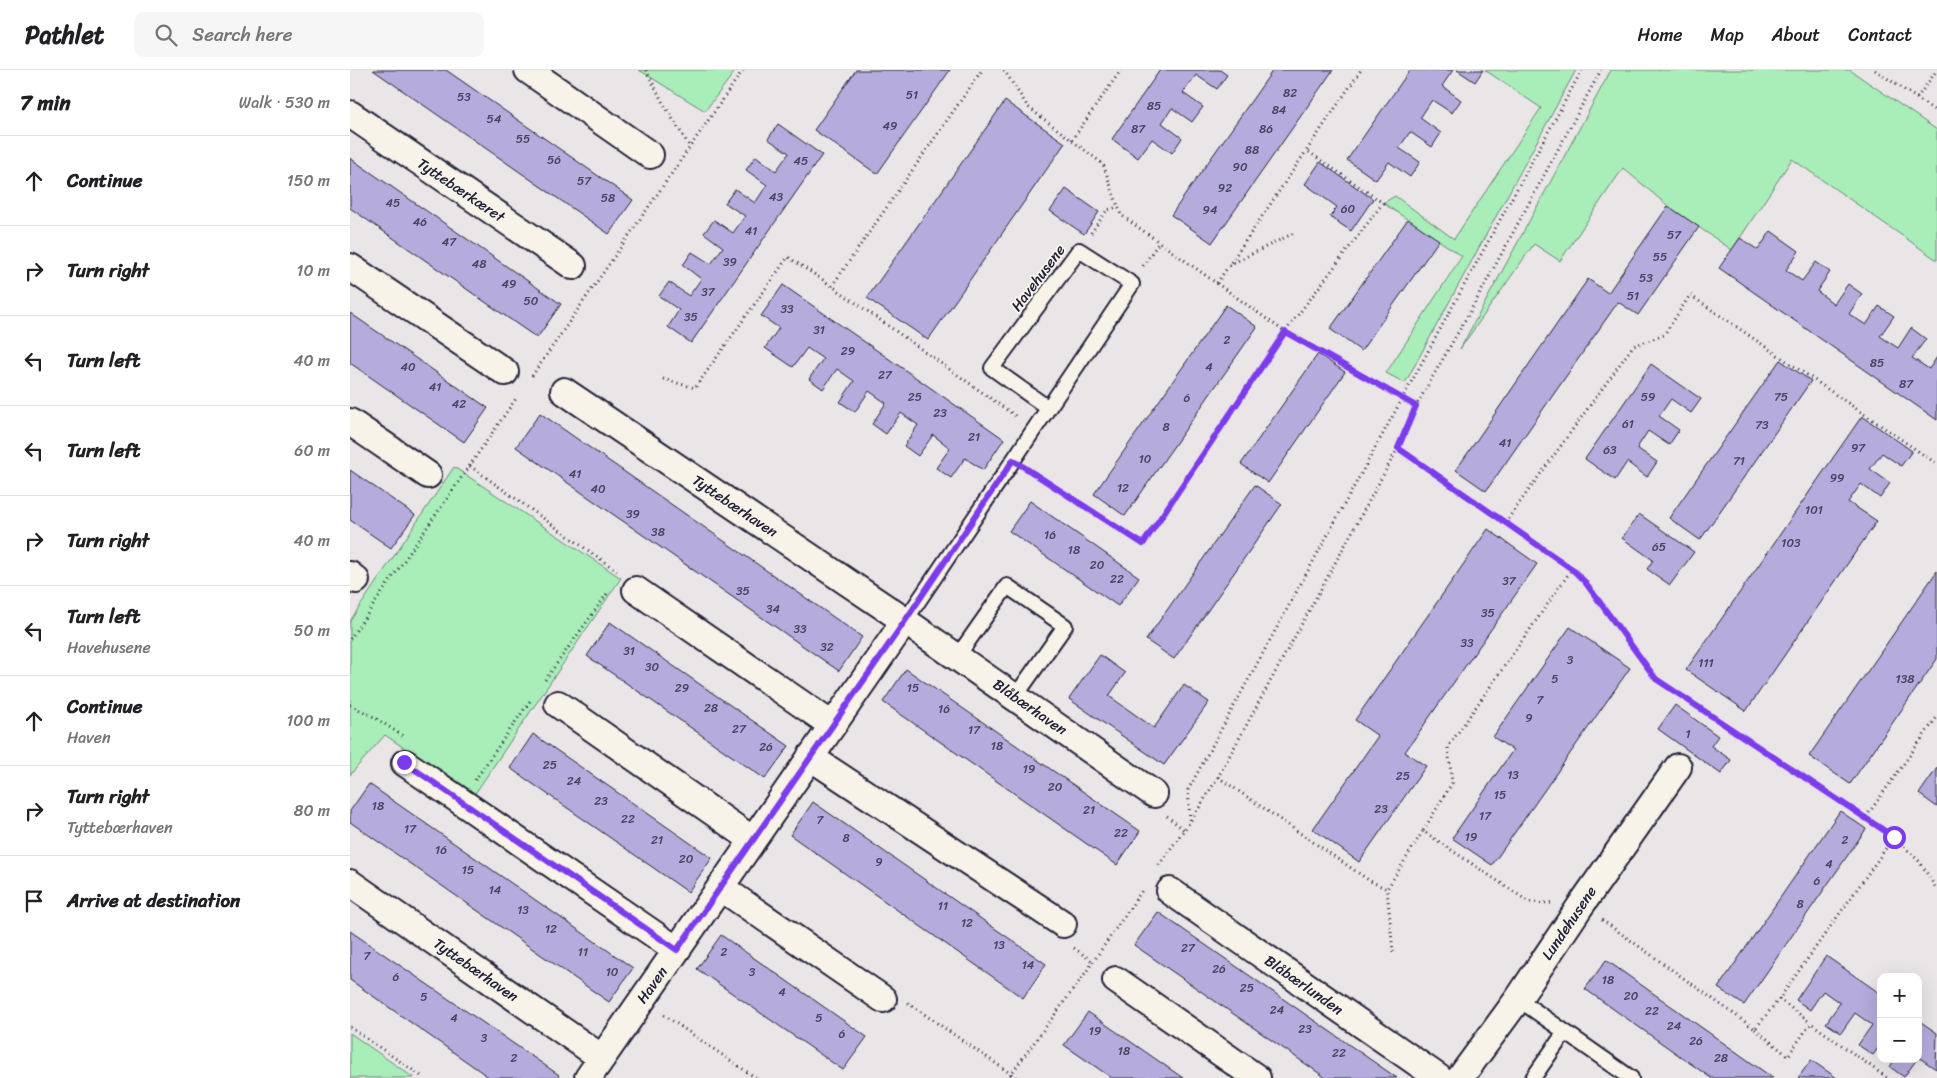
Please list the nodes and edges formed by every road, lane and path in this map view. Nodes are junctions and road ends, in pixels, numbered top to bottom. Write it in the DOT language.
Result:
graph roads {
  1 [pos="528,70"];
  2 [pos="646,70"];
  3 [pos="744,70"];
  4 [pos="982,70"];
  5 [pos="1005,70"];
  6 [pos="1121,70"];
  7 [pos="1361,70"];
  8 [pos="1582,70"];
  9 [pos="1601,70"];
  10 [pos="1875,70"];
  11 [pos="1937,70"];
  12 [pos="1917,98"];
  13 [pos="1937,112"];
  14 [pos="350,114"];
  15 [pos="1072,140"];
  16 [pos="690,147"];
  17 [pos="1306,150"];
  18 [pos="650,155"];
  19 [pos="1118,207"];
  20 [pos="1296,232"];
  21 [pos="1159,242"];
  22 [pos="1079,250"];
  23 [pos="573,266"];
  24 [pos="1228,266"];
  25 [pos="350,267"];
  26 [pos="1216,283"];
  27 [pos="1132,284"];
  28 [pos="832,286"];
  29 [pos="1285,332"];
  30 [pos="663,379"];
  31 [pos="518,382"];
  32 [pos="564,391"];
  33 [pos="1403,398"];
  34 [pos="1416,406"];
  35 [pos="1048,408"];
  36 [pos="350,422"];
  37 [pos="1034,429"];
  38 [pos="1398,448"];
  39 [pos="1013,460"];
  40 [pos="1937,464"];
  41 [pos="470,466"];
  42 [pos="428,475"];
  43 [pos="1505,523"];
  44 [pos="1572,569"];
  45 [pos="623,584"];
  46 [pos="905,621"];
  47 [pos="350,639"];
  48 [pos="957,657"];
  49 [pos="549,695"];
  50 [pos="1015,697"];
  51 [pos="532,699"];
  52 [pos="350,705"];
  53 [pos="1937,717"];
  54 [pos="832,726"];
  55 [pos="406,750"];
  56 [pos="810,757"];
  57 [pos="1678,767"];
  58 [pos="1218,777"];
  59 [pos="474,782"];
  60 [pos="1154,794"];
  61 [pos="1866,817"];
  62 [pos="1190,821"];
  63 [pos="1423,831"];
  64 [pos="1894,837"];
  65 [pos="753,840"];
  66 [pos="1158,867"];
  67 [pos="350,883"];
  68 [pos="1159,886"];
  69 [pos="720,887"];
  70 [pos="1387,889"];
  71 [pos="1937,890"];
  72 [pos="1581,905"];
  73 [pos="1063,924"];
  74 [pos="677,950"];
  75 [pos="1393,952"];
  76 [pos="1116,980"];
  77 [pos="883,999"];
  78 [pos="642,1000"];
  79 [pos="1518,1000"];
  80 [pos="1779,1000"];
  81 [pos="1811,1023"];
  82 [pos="350,1027"];
  83 [pos="1755,1029"];
  84 [pos="1565,1032"];
  85 [pos="595,1068"];
  86 [pos="1010,1074"];
  87 [pos="1469,1075"];
  88 [pos="1626,1077"];
  89 [pos="424,1078"];
  90 [pos="756,1078"];
  91 [pos="1006,1078"];
  92 [pos="1017,1078"];
  93 [pos="1257,1078"];
  94 [pos="1439,1078"];
  95 [pos="1533,1078"];
  96 [pos="1887,1078"];
  1 -- 18 [label="street"];
  2 -- 16 [label="path"];
  3 -- 16 [label="path"];
  4 -- 28 [label="path"];
  5 -- 15 [label="path"];
  6 -- 15 [label="path"];
  7 -- 17 [label="path"];
  8 -- 33 [label="path"];
  9 -- 34 [label="path"];
  10 -- 12 [label="path"];
  11 -- 12 [label="path"];
  12 -- 13 [label="path"];
  14 -- 23 [label="street, Tyttebærkæret"];
  15 -- 19 [label="path"];
  16 -- 31 [label="path"];
  17 -- 24 [label="path"];
  17 -- 29 [label="path"];
  19 -- 21 [label="path"];
  19 -- 22 [label="path"];
  20 -- 24 [label="path"];
  21 -- 26 [label="path"];
  21 -- 27 [label="path"];
  22 -- 27 [label="lane, Havehusene"];
  22 -- 35 [label="lane, Havehusene"];
  24 -- 26 [label="path"];
  25 -- 31 [label="street"];
  26 -- 29 [label="path"];
  27 -- 35 [label="lane"];
  28 -- 30 [label="path"];
  28 -- 37 [label="path"];
  29 -- 33 [label="path"];
  29 -- 39 [label="path"];
  31 -- 41 [label="path"];
  32 -- 46 [label="street, Tyttebærhaven"];
  33 -- 34 [label="path"];
  33 -- 62 [label="path"];
  34 -- 38 [label="path"];
  35 -- 37 [label="lane"];
  36 -- 42 [label="street"];
  37 -- 39 [label="lane"];
  38 -- 43 [label="path"];
  38 -- 58 [label="path"];
  39 -- 46 [label="lane"];
  40 -- 43 [label="path"];
  41 -- 45 [label="path"];
  41 -- 47 [label="path"];
  43 -- 44 [label="path"];
  44 -- 61 [label="path"];
  44 -- 63 [label="path"];
  45 -- 49 [label="path"];
  45 -- 54 [label="street"];
  46 -- 48 [label="street, Blåbærhaven"];
  46 -- 54 [label="street, Haven"];
  48 -- 50 [label="street, Blåbærhaven"];
  48 -- 50 [label="lane"];
  49 -- 65 [label="street"];
  50 -- 60 [label="street, Blåbærhaven"];
  51 -- 59 [label="path"];
  52 -- 55 [label="path"];
  53 -- 61 [label="path"];
  54 -- 56 [label="street, Haven"];
  55 -- 74 [label="street"];
  56 -- 65 [label="street, Haven"];
  56 -- 73 [label="street"];
  57 -- 72 [label="street, Lundehusene"];
  58 -- 62 [label="path"];
  58 -- 70 [label="path"];
  61 -- 64 [label="path"];
  62 -- 66 [label="path"];
  63 -- 70 [label="path"];
  63 -- 72 [label="path"];
  64 -- 71 [label="path"];
  64 -- 80 [label="path"];
  65 -- 69 [label="street, Haven"];
  67 -- 85 [label="street, Tyttebærhaven"];
  68 -- 86 [label="path"];
  68 -- 94 [label="street, Blåbærlunden"];
  69 -- 74 [label="street, Haven"];
  69 -- 77 [label="street"];
  70 -- 75 [label="path"];
  72 -- 79 [label="street, Lundehusene"];
  72 -- 83 [label="path"];
  74 -- 78 [label="street, Haven"];
  76 -- 93 [label="street"];
  77 -- 86 [label="path"];
  78 -- 85 [label="street, Haven"];
  78 -- 90 [label="path"];
  79 -- 84 [label="lane"];
  79 -- 87 [label="street, Lundehusene"];
  80 -- 81 [label="path"];
  80 -- 83 [label="path"];
  81 -- 83 [label="path"];
  81 -- 96 [label="path"];
  82 -- 89 [label="path"];
  84 -- 88 [label="lane"];
  84 -- 95 [label="lane"];
  86 -- 91 [label="path"];
  86 -- 92 [label="path"];
}
